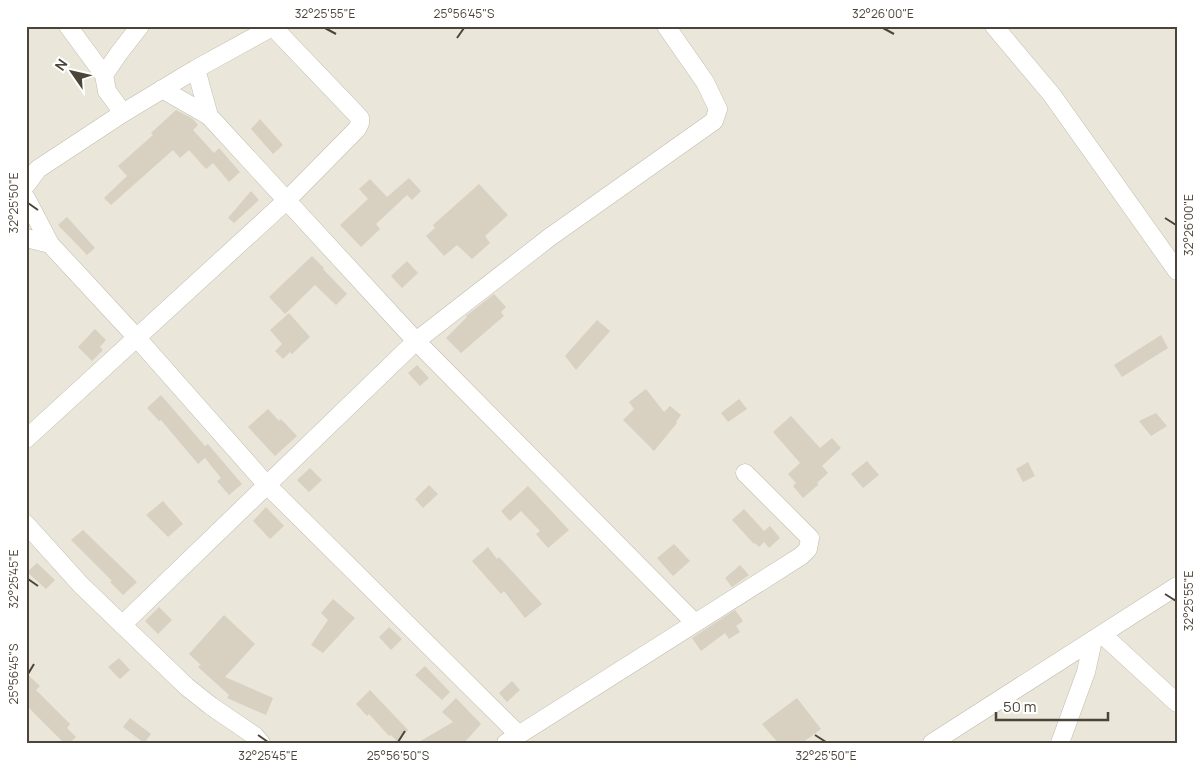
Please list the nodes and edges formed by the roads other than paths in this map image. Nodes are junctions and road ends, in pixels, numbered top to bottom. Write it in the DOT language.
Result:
graph roads {
  1 [pos="68,26"];
  2 [pos="140,26"];
  3 [pos="273,26"];
  4 [pos="666,26"];
  5 [pos="994,26"];
  6 [pos="196,69"];
  7 [pos="104,75"];
  8 [pos="162,89"];
  9 [pos="123,113"];
  10 [pos="209,116"];
  11 [pos="26,185"];
  12 [pos="26,198"];
  13 [pos="287,200"];
  14 [pos="26,238"];
  15 [pos="50,244"];
  16 [pos="1177,271"];
  17 [pos="138,338"];
  18 [pos="416,341"];
  19 [pos="26,439"];
  20 [pos="745,473"];
  21 [pos="266,484"];
  22 [pos="26,524"];
  23 [pos="1177,586"];
  24 [pos="695,623"];
  25 [pos="122,625"];
  26 [pos="1098,637"];
  27 [pos="1177,703"];
  28 [pos="513,739"];
  29 [pos="261,743"];
  30 [pos="932,743"];
  31 [pos="1060,743"];
  1 -- 7 [label="street"];
  2 -- 7 [label="street"];
  3 -- 6 [label="street"];
  3 -- 13 [label="street"];
  4 -- 18 [label="street"];
  5 -- 16 [label="street"];
  6 -- 8 [label="street"];
  6 -- 10 [label="street"];
  7 -- 9 [label="street"];
  8 -- 9 [label="street"];
  8 -- 10 [label="street"];
  9 -- 11 [label="street"];
  10 -- 13 [label="street"];
  12 -- 15 [label="street"];
  13 -- 17 [label="street"];
  13 -- 18 [label="street"];
  14 -- 15 [label="street"];
  15 -- 17 [label="street"];
  17 -- 19 [label="street"];
  17 -- 21 [label="street"];
  18 -- 21 [label="street"];
  18 -- 24 [label="street"];
  20 -- 24 [label="street"];
  21 -- 25 [label="street"];
  21 -- 28 [label="street"];
  22 -- 25 [label="street"];
  23 -- 26 [label="street"];
  24 -- 28 [label="street"];
  25 -- 29 [label="street"];
  26 -- 27 [label="street"];
  26 -- 30 [label="street"];
  26 -- 31 [label="street"];
}
